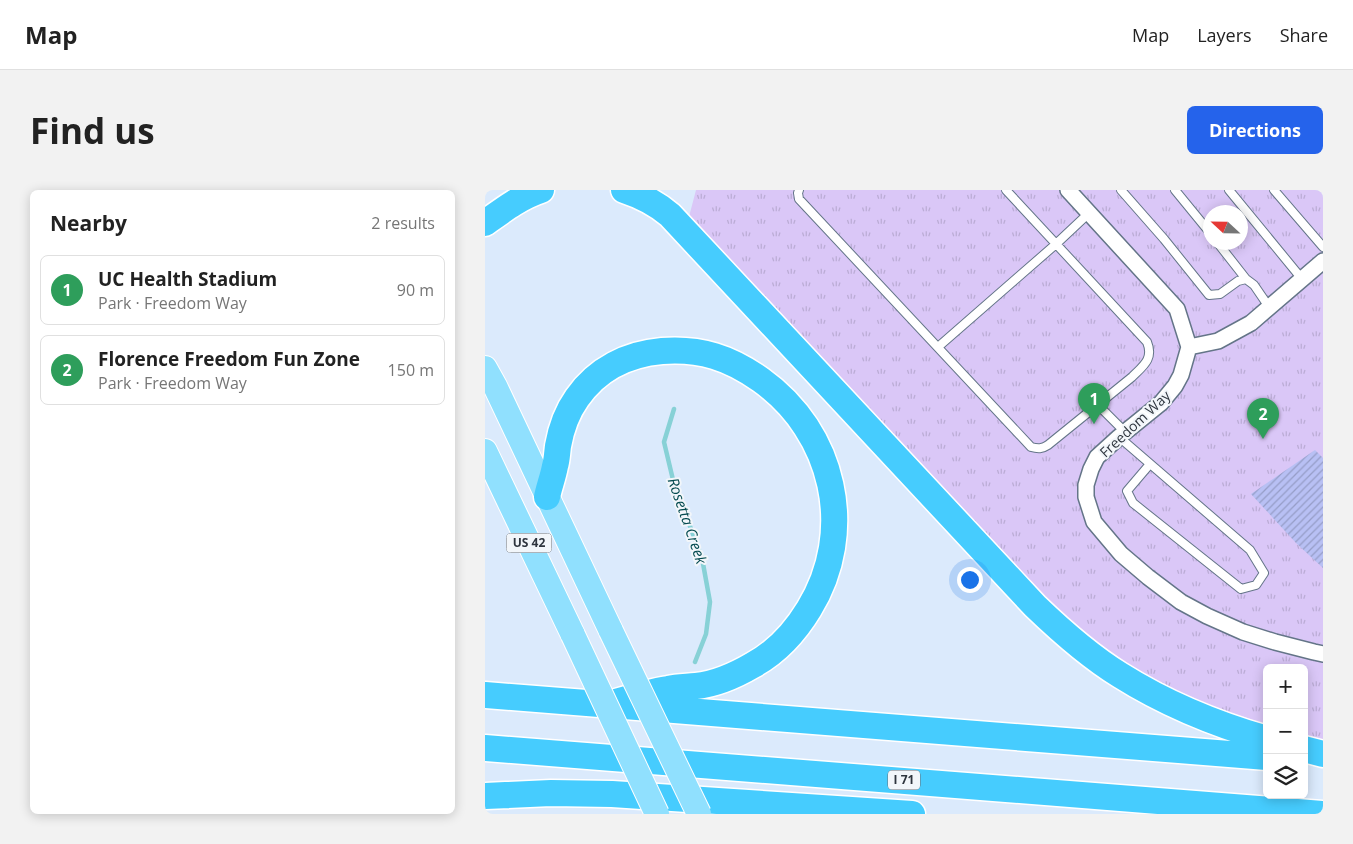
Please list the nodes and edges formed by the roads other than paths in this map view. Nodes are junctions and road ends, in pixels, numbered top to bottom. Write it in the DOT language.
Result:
graph roads {
  1 [pos="541,190"];
  2 [pos="624,190"];
  3 [pos="799,190"];
  4 [pos="1006,190"];
  5 [pos="1068,190"];
  6 [pos="1121,190"];
  7 [pos="1175,190"];
  8 [pos="1229,190"];
  9 [pos="1274,190"];
  10 [pos="1089,213"];
  11 [pos="485,222"];
  12 [pos="1203,224"];
  13 [pos="1056,244"];
  14 [pos="1323,247"];
  15 [pos="1223,250"];
  16 [pos="1323,260"];
  17 [pos="1246,279"];
  18 [pos="1302,279"];
  19 [pos="1269,307"];
  20 [pos="938,347"];
  21 [pos="1189,348"];
  22 [pos="485,368"];
  23 [pos="1098,404"];
  24 [pos="1122,434"];
  25 [pos="485,451"];
  26 [pos="1151,464"];
  27 [pos="547,497"];
  28 [pos="1323,654"];
  29 [pos="485,695"];
  30 [pos="606,705"];
  31 [pos="1263,737"];
  32 [pos="485,748"];
  33 [pos="1308,750"];
  34 [pos="1323,754"];
  35 [pos="1263,757"];
  36 [pos="1308,760"];
  37 [pos="1323,762"];
  38 [pos="485,796"];
  39 [pos="657,814"];
  40 [pos="699,814"];
  41 [pos="912,814"];
  42 [pos="1323,814"];
  1 -- 11 [label="highway"];
  2 -- 31 [label="highway"];
  3 -- 20 [label="lane"];
  4 -- 13 [label="lane"];
  5 -- 10 [label="street"];
  6 -- 17 [label="lane"];
  7 -- 12 [label="lane"];
  8 -- 18 [label="lane"];
  9 -- 14 [label="lane"];
  10 -- 13 [label="lane"];
  10 -- 21 [label="street"];
  13 -- 20 [label="lane"];
  13 -- 23 [label="lane"];
  15 -- 17 [label="lane"];
  16 -- 18 [label="street"];
  17 -- 19 [label="lane"];
  18 -- 19 [label="street"];
  19 -- 21 [label="street"];
  20 -- 23 [label="lane"];
  21 -- 24 [label="street, Freedom Way"];
  22 -- 27 [label="main road, US 42"];
  23 -- 24 [label="lane"];
  24 -- 26 [label="lane"];
  24 -- 28 [label="street, Freedom Way"];
  25 -- 39 [label="main road, US 42, bridge"];
  26 -- 26 [label="lane"];
  27 -- 30 [label="highway"];
  27 -- 40 [label="main road, US 42, bridge"];
  29 -- 30 [label="highway"];
  30 -- 35 [label="highway"];
  32 -- 42 [label="highway, I 71"];
  33 -- 34 [label="highway"];
  36 -- 37 [label="highway"];
  38 -- 41 [label="highway"];
}
